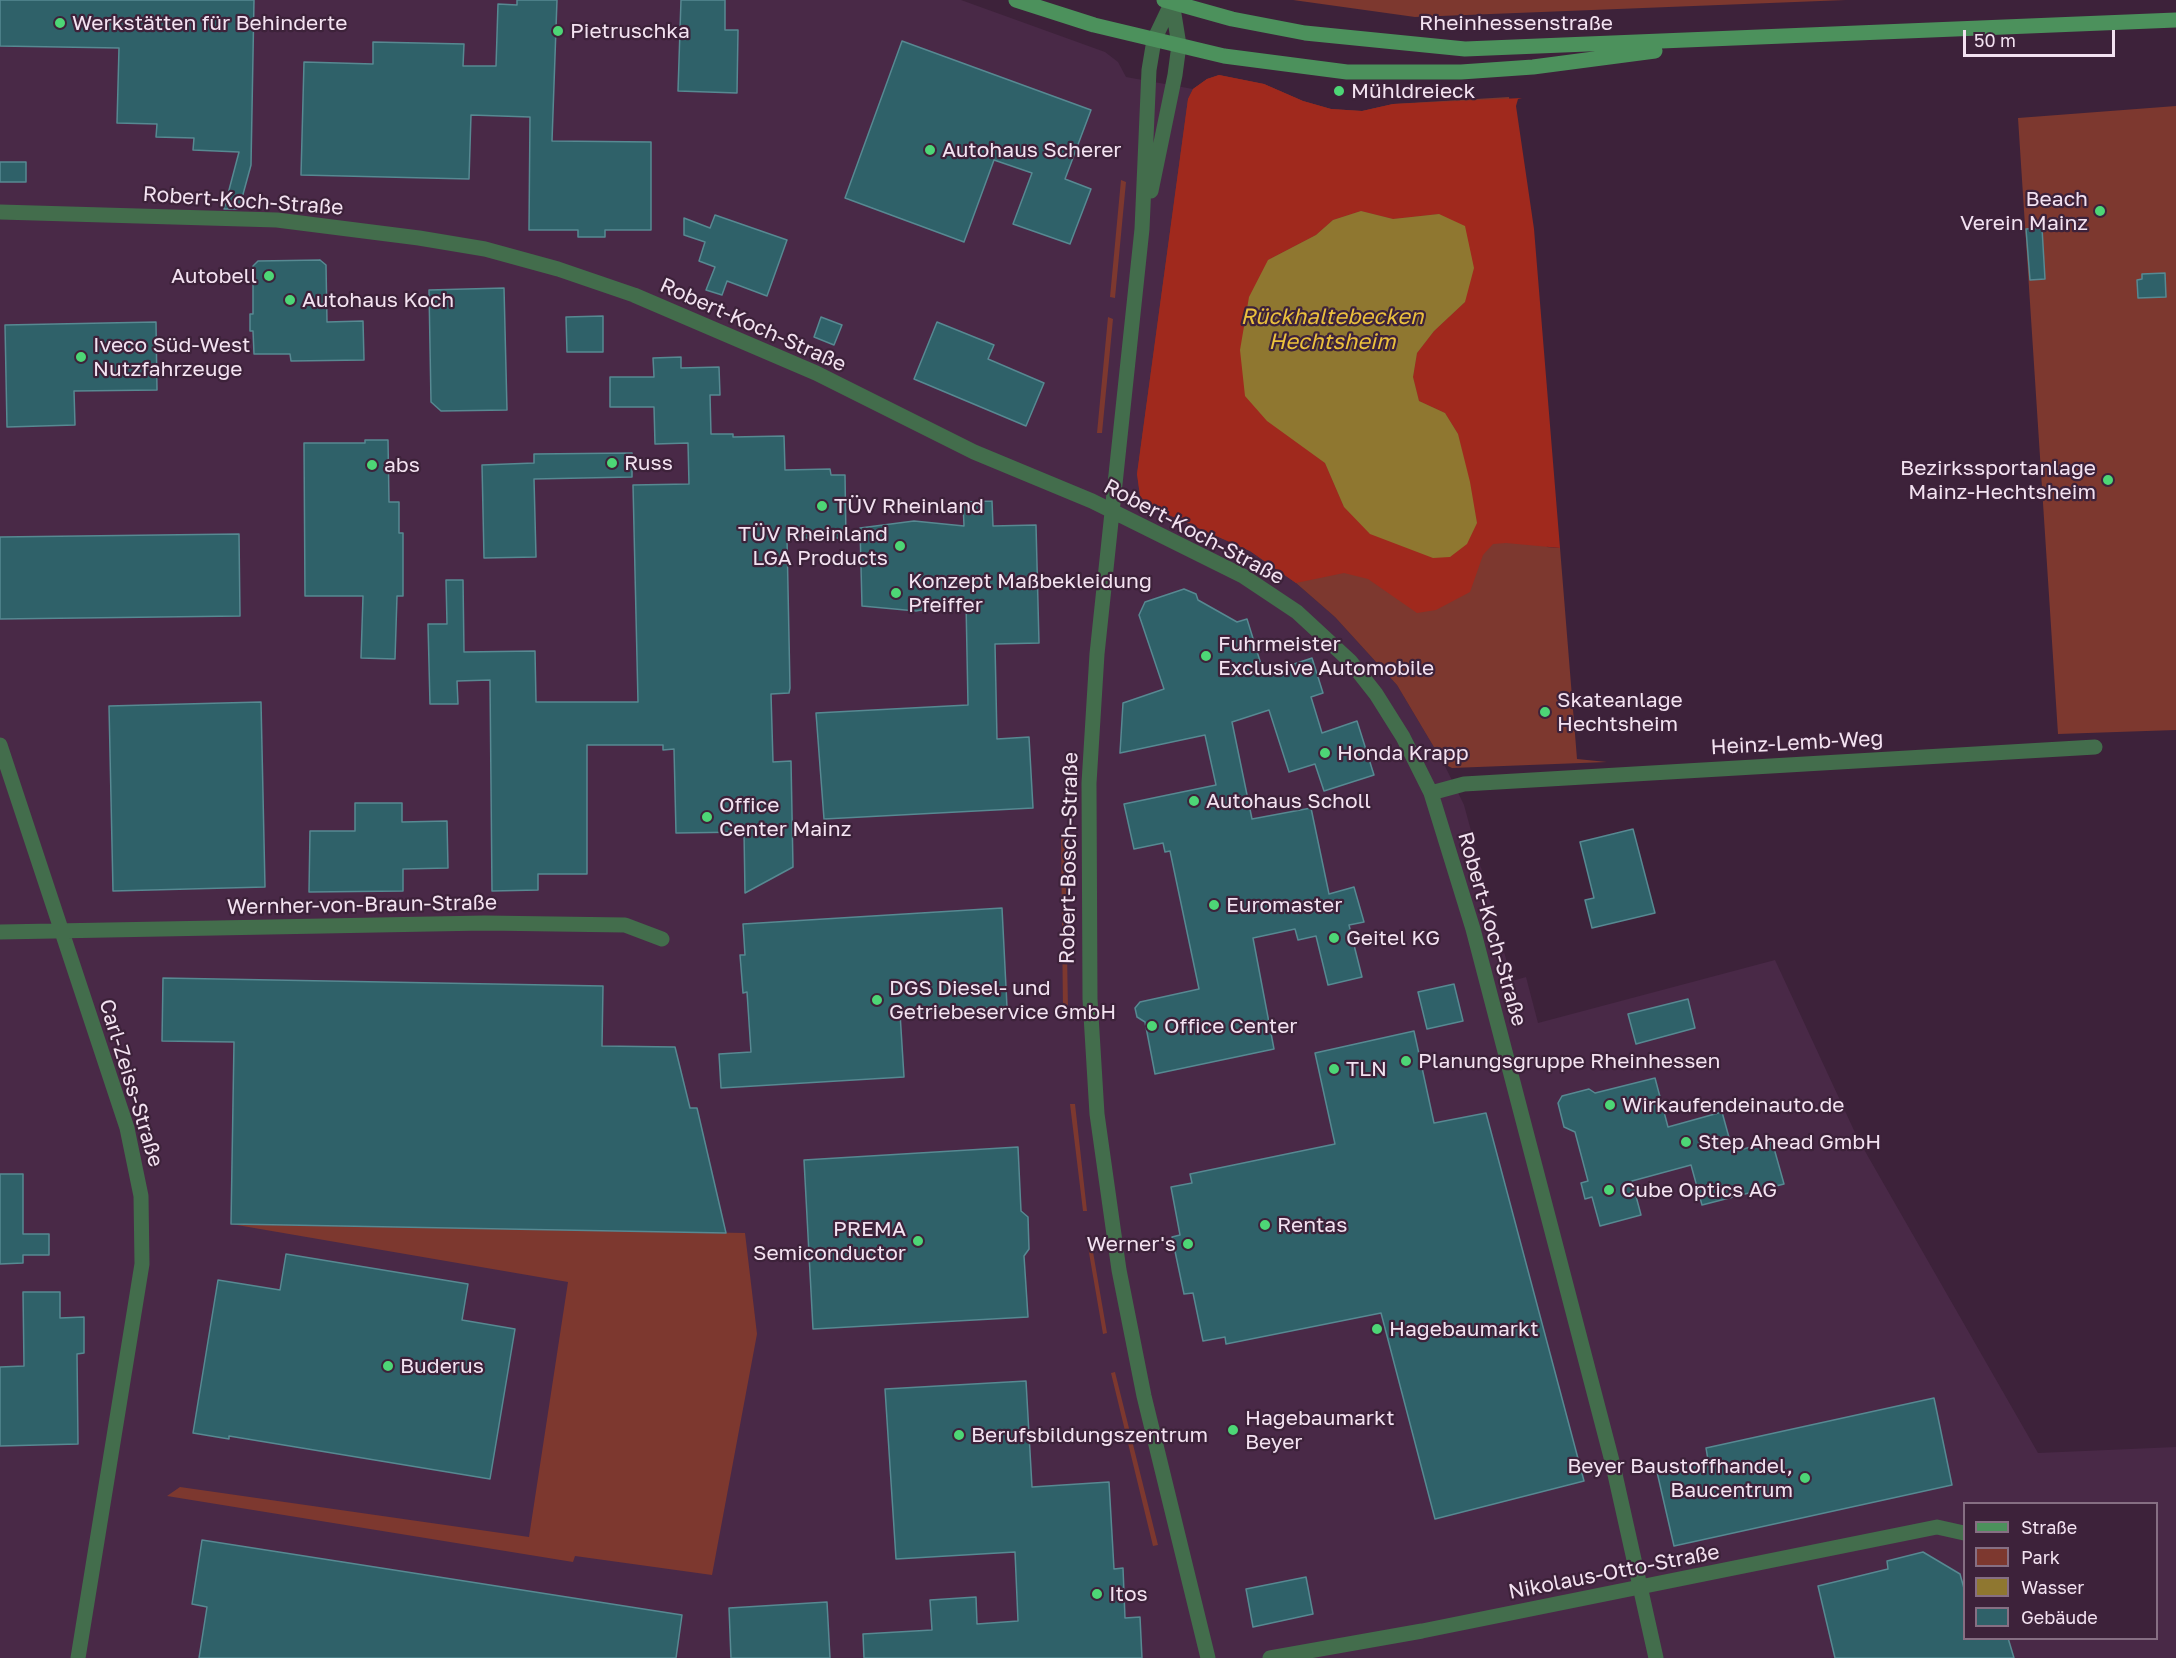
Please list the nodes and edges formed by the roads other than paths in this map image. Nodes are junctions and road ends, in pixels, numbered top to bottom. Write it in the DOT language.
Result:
graph roads {
  1 [pos="1016,0"];
  2 [pos="1170,1"];
  3 [pos="2176,20"];
  4 [pos="1719,39"];
  5 [pos="1155,40"];
  6 [pos="1179,45"];
  7 [pos="0,212"];
  8 [pos="1142,229"];
  9 [pos="1112,512"];
  10 [pos="0,745"];
  11 [pos="2095,747"];
  12 [pos="1431,793"];
  13 [pos="61,931"];
  14 [pos="0,932"];
  15 [pos="662,939"];
  16 [pos="1963,1533"];
  17 [pos="1640,1588"];
  18 [pos="78,1658"];
  19 [pos="1208,1658"];
  20 [pos="1270,1658"];
  21 [pos="1656,1658"];
  1 -- 5 [label="main road, Rheinhessenstraße"];
  2 -- 4 [label="main road, Rheinhessenstraße"];
  2 -- 5 [label="street"];
  2 -- 6 [label="street"];
  3 -- 4 [label="main road, Rheinhessenstraße"];
  4 -- 6 [label="main road, Rheinhessenstraße"];
  5 -- 6 [label="main road, Rheinhessenstraße"];
  5 -- 8 [label="street, Robert-Bosch-Straße"];
  6 -- 8 [label="street, Robert-Bosch-Straße"];
  7 -- 9 [label="street, Robert-Koch-Straße"];
  8 -- 9 [label="street, Robert-Bosch-Straße"];
  9 -- 12 [label="street, Robert-Koch-Straße"];
  9 -- 19 [label="street, Robert-Bosch-Straße"];
  10 -- 13 [label="street, Carl-Zeiss-Straße"];
  11 -- 12 [label="street, Heinz-Lemb-Weg"];
  12 -- 17 [label="street, Robert-Koch-Straße"];
  13 -- 14 [label="street, Wernher-von-Braun-Straße"];
  13 -- 15 [label="street, Wernher-von-Braun-Straße"];
  13 -- 18 [label="street, Carl-Zeiss-Straße"];
  16 -- 17 [label="street, Nikolaus-Otto-Straße"];
  17 -- 20 [label="street, Nikolaus-Otto-Straße"];
  17 -- 21 [label="street, Robert-Koch-Straße"];
}
